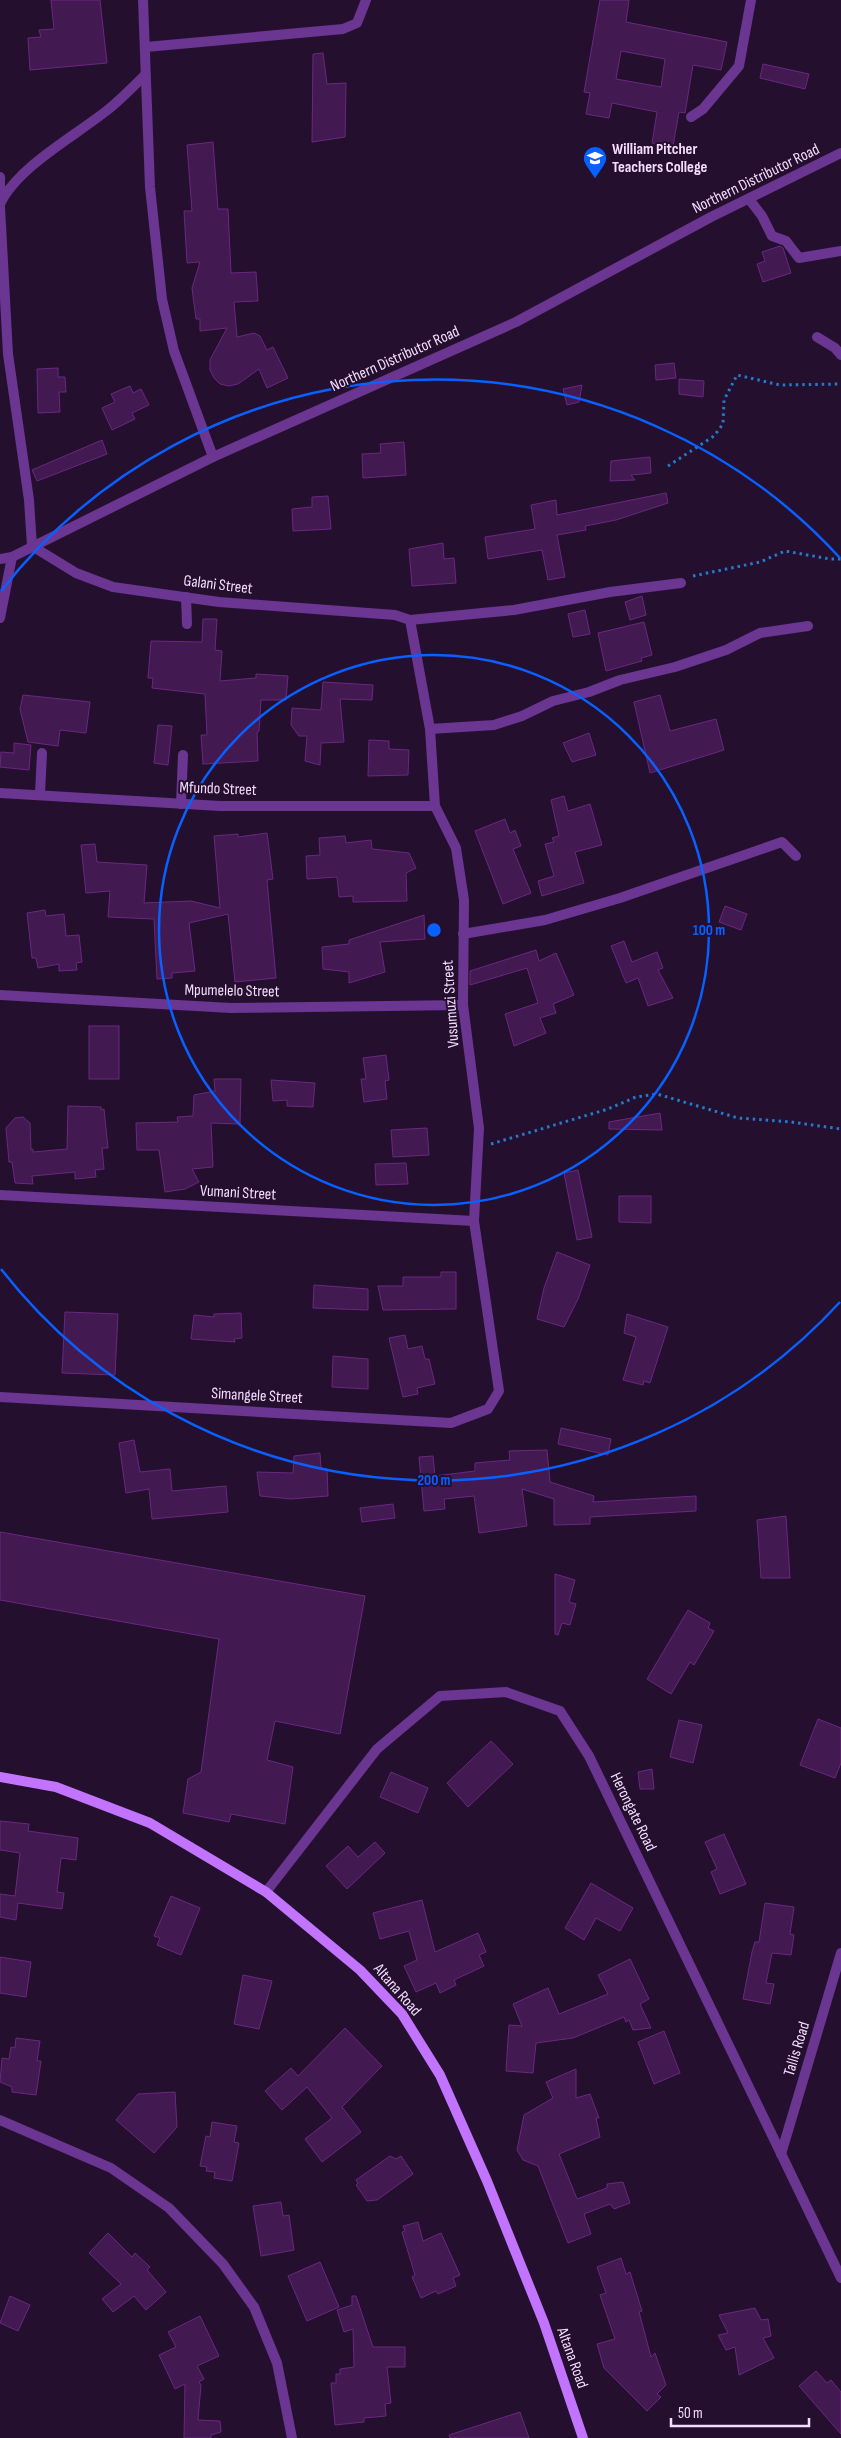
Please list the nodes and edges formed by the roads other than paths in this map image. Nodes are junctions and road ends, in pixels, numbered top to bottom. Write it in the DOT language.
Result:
graph roads {
  1 [pos="143,0"];
  2 [pos="366,0"];
  3 [pos="751,0"];
  4 [pos="146,47"];
  5 [pos="144,76"];
  6 [pos="691,117"];
  7 [pos="841,153"];
  8 [pos="0,177"];
  9 [pos="0,191"];
  10 [pos="748,199"];
  11 [pos="0,205"];
  12 [pos="841,251"];
  13 [pos="817,337"];
  14 [pos="841,355"];
  15 [pos="214,457"];
  16 [pos="32,546"];
  17 [pos="12,557"];
  18 [pos="0,559"];
  19 [pos="681,583"];
  20 [pos="186,597"];
  21 [pos="0,618"];
  22 [pos="410,620"];
  23 [pos="187,624"];
  24 [pos="808,626"];
  25 [pos="430,730"];
  26 [pos="42,752"];
  27 [pos="183,755"];
  28 [pos="0,793"];
  29 [pos="40,794"];
  30 [pos="181,804"];
  31 [pos="436,806"];
  32 [pos="796,856"];
  33 [pos="463,934"];
  34 [pos="0,994"];
  35 [pos="464,1005"];
  36 [pos="0,1195"];
  37 [pos="474,1221"];
  38 [pos="499,1390"];
  39 [pos="0,1397"];
  40 [pos="0,1777"];
  41 [pos="266,1892"];
  42 [pos="841,1953"];
  43 [pos="0,2120"];
  44 [pos="781,2154"];
  45 [pos="841,2278"];
  46 [pos="292,2438"];
  47 [pos="583,2438"];
  1 -- 4 [label="street"];
  2 -- 4 [label="street"];
  3 -- 6 [label="street"];
  4 -- 5 [label="street"];
  5 -- 11 [label="street"];
  5 -- 15 [label="street"];
  7 -- 10 [label="street, Northern Distributor Road"];
  8 -- 9 [label="street"];
  10 -- 12 [label="street"];
  10 -- 15 [label="street, Northern Distributor Road"];
  11 -- 16 [label="street"];
  13 -- 14 [label="street"];
  15 -- 16 [label="street, Northern Distributor Road"];
  16 -- 17 [label="street, Northern Distributor Road"];
  16 -- 20 [label="street, Galani Street"];
  17 -- 18 [label="street, Northern Distributor Road"];
  17 -- 21 [label="street"];
  19 -- 22 [label="street, Galani Street"];
  20 -- 22 [label="street, Galani Street"];
  20 -- 23 [label="street"];
  22 -- 25 [label="street, Vusumuzi Street"];
  24 -- 25 [label="street"];
  25 -- 31 [label="street, Vusumuzi Street"];
  26 -- 29 [label="street"];
  27 -- 30 [label="street"];
  28 -- 29 [label="street, Mfundo Street"];
  29 -- 30 [label="street, Mfundo Street"];
  30 -- 31 [label="street, Mfundo Street"];
  31 -- 33 [label="street, Vusumuzi Street"];
  32 -- 33 [label="street"];
  33 -- 35 [label="street, Vusumuzi Street"];
  34 -- 35 [label="street, Mpumelelo Street"];
  35 -- 37 [label="street, Vusumuzi Street"];
  36 -- 37 [label="street, Vumani Street"];
  37 -- 38 [label="street, Vusumuzi Street"];
  38 -- 39 [label="street, Simangele Street"];
  40 -- 41 [label="main road, Altana Road"];
  41 -- 44 [label="street, Herongate Road"];
  41 -- 47 [label="main road, Altana Road"];
  42 -- 44 [label="street, Tallis Road"];
  43 -- 46 [label="street"];
  44 -- 45 [label="street, Herongate Road"];
}
